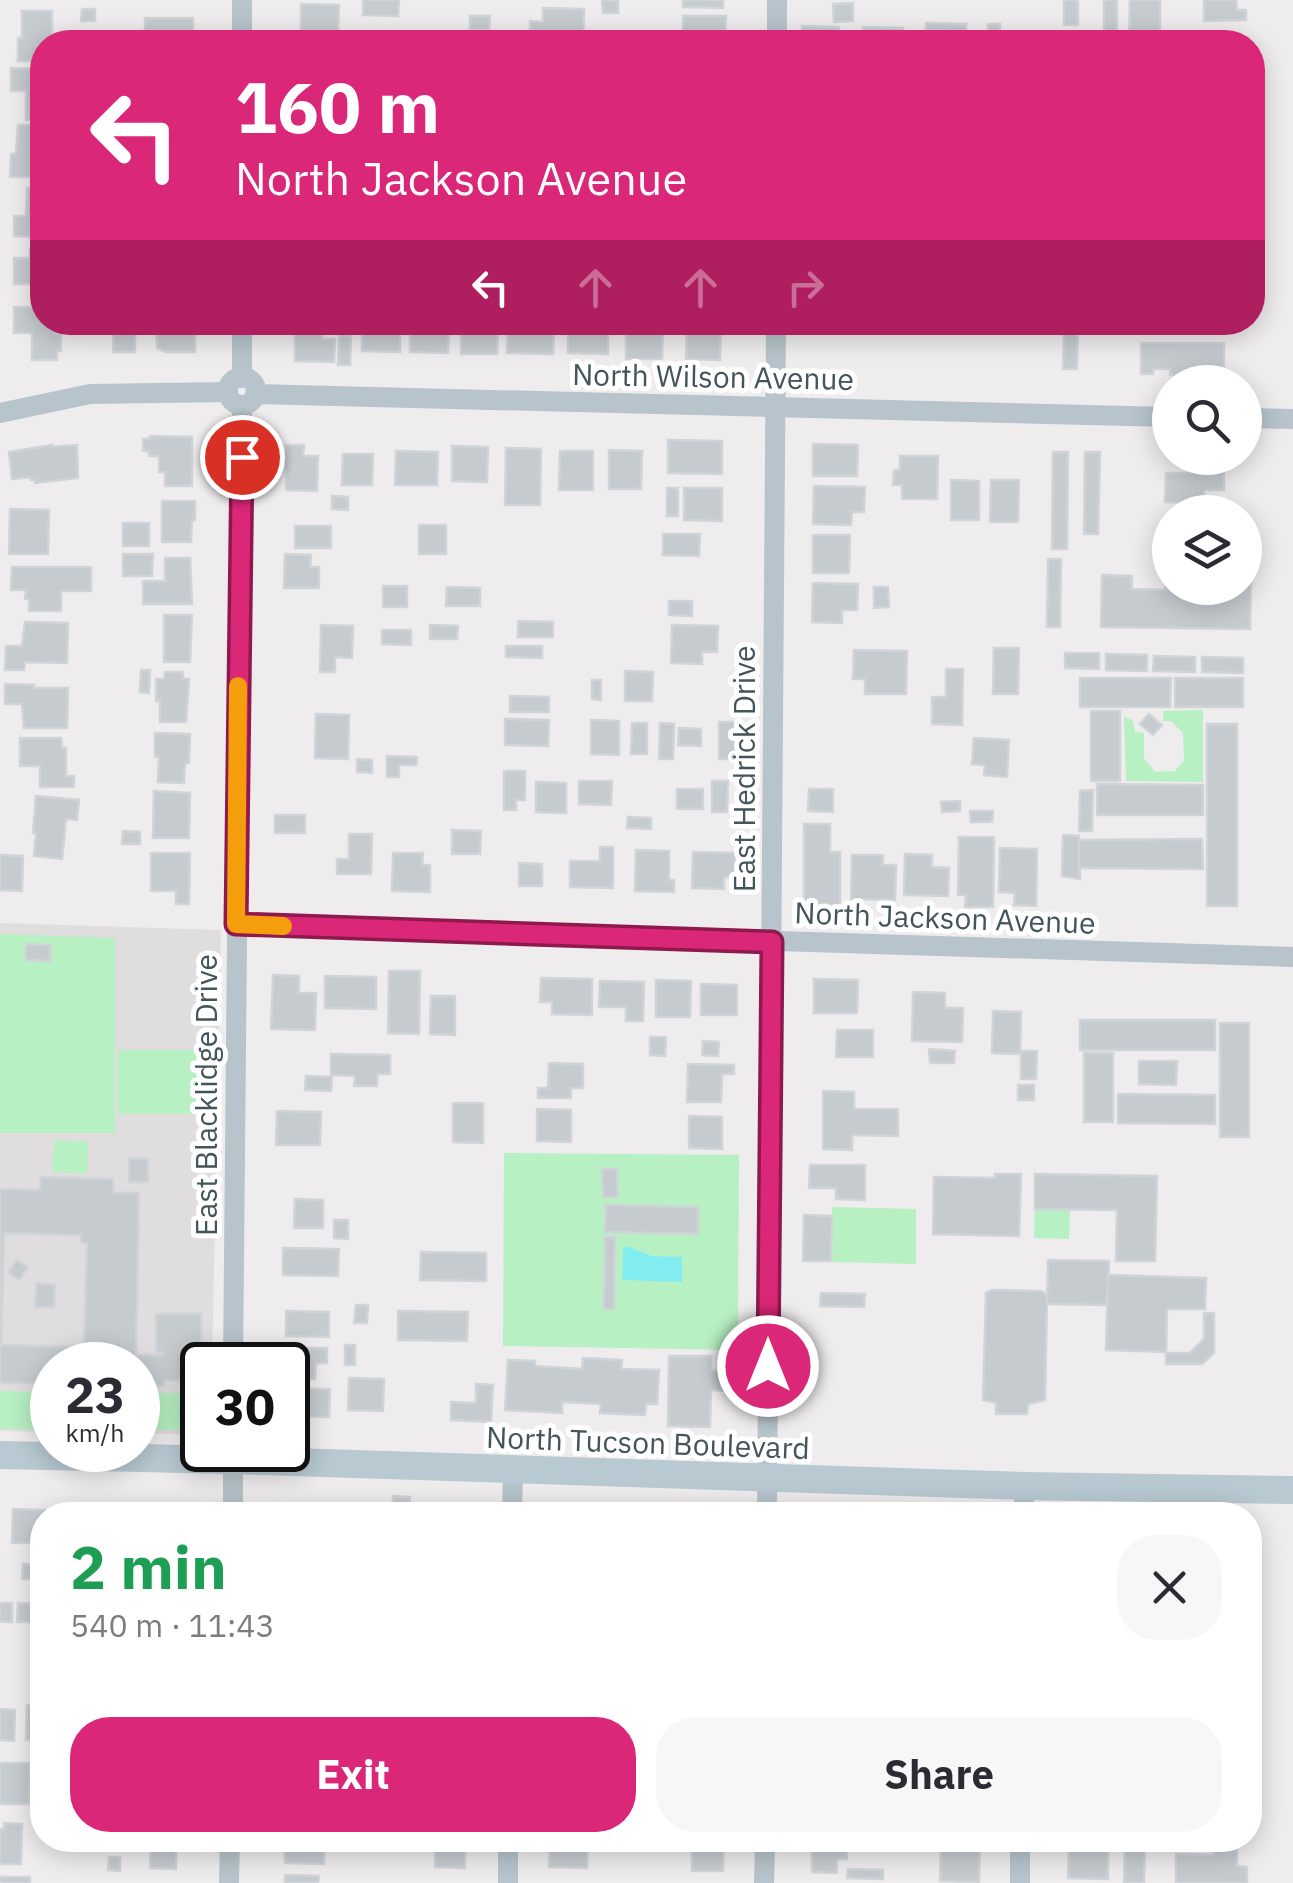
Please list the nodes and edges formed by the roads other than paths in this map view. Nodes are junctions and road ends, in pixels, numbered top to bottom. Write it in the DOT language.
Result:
graph roads {
  1 [pos="242,0"];
  2 [pos="777,0"];
  3 [pos="242,30"];
  4 [pos="778,30"];
  5 [pos="242,335"];
  6 [pos="776,335"];
  7 [pos="242,392"];
  8 [pos="776,408"];
  9 [pos="0,412"];
  10 [pos="1152,416"];
  11 [pos="1262,418"];
  12 [pos="1293,419"];
  13 [pos="236,924"];
  14 [pos="772,942"];
  15 [pos="1293,957"];
  16 [pos="234,1342"];
  17 [pos="0,1455"];
  18 [pos="180,1455"];
  19 [pos="310,1459"];
  20 [pos="513,1469"];
  21 [pos="233,1472"];
  22 [pos="767,1479"];
  23 [pos="1024,1486"];
  24 [pos="1293,1490"];
  25 [pos="232,1502"];
  26 [pos="512,1502"];
  27 [pos="767,1502"];
  28 [pos="1024,1502"];
  29 [pos="230,1852"];
  30 [pos="508,1852"];
  31 [pos="764,1852"];
  32 [pos="1020,1852"];
  33 [pos="229,1883"];
  34 [pos="508,1883"];
  35 [pos="764,1883"];
  36 [pos="1020,1883"];
  1 -- 3 [label="street"];
  2 -- 4 [label="street"];
  5 -- 7 [label="street, East Blacklidge Drive"];
  6 -- 8 [label="street, East Hedrick Drive"];
  7 -- 8 [label="street, North Wilson Avenue"];
  7 -- 9 [label="street, North Wilson Avenue"];
  7 -- 13 [label="street, East Blacklidge Drive"];
  8 -- 10 [label="street, North Wilson Avenue"];
  8 -- 14 [label="street, East Hedrick Drive"];
  11 -- 12 [label="street"];
  13 -- 14 [label="street, North Jackson Avenue"];
  13 -- 16 [label="street, East Blacklidge Drive"];
  14 -- 15 [label="street, North Jackson Avenue"];
  14 -- 22 [label="street, East Hedrick Drive"];
  17 -- 18 [label="main road, North Tucson Boulevard"];
  19 -- 20 [label="main road, North Tucson Boulevard"];
  20 -- 22 [label="main road, North Tucson Boulevard"];
  20 -- 26 [label="street"];
  21 -- 25 [label="street"];
  22 -- 23 [label="main road, North Tucson Boulevard"];
  22 -- 27 [label="street, East Hedrick Drive"];
  23 -- 24 [label="main road, North Tucson Boulevard"];
  23 -- 28 [label="street"];
  29 -- 33 [label="street"];
  30 -- 34 [label="street"];
  31 -- 35 [label="street"];
  32 -- 36 [label="street"];
}
